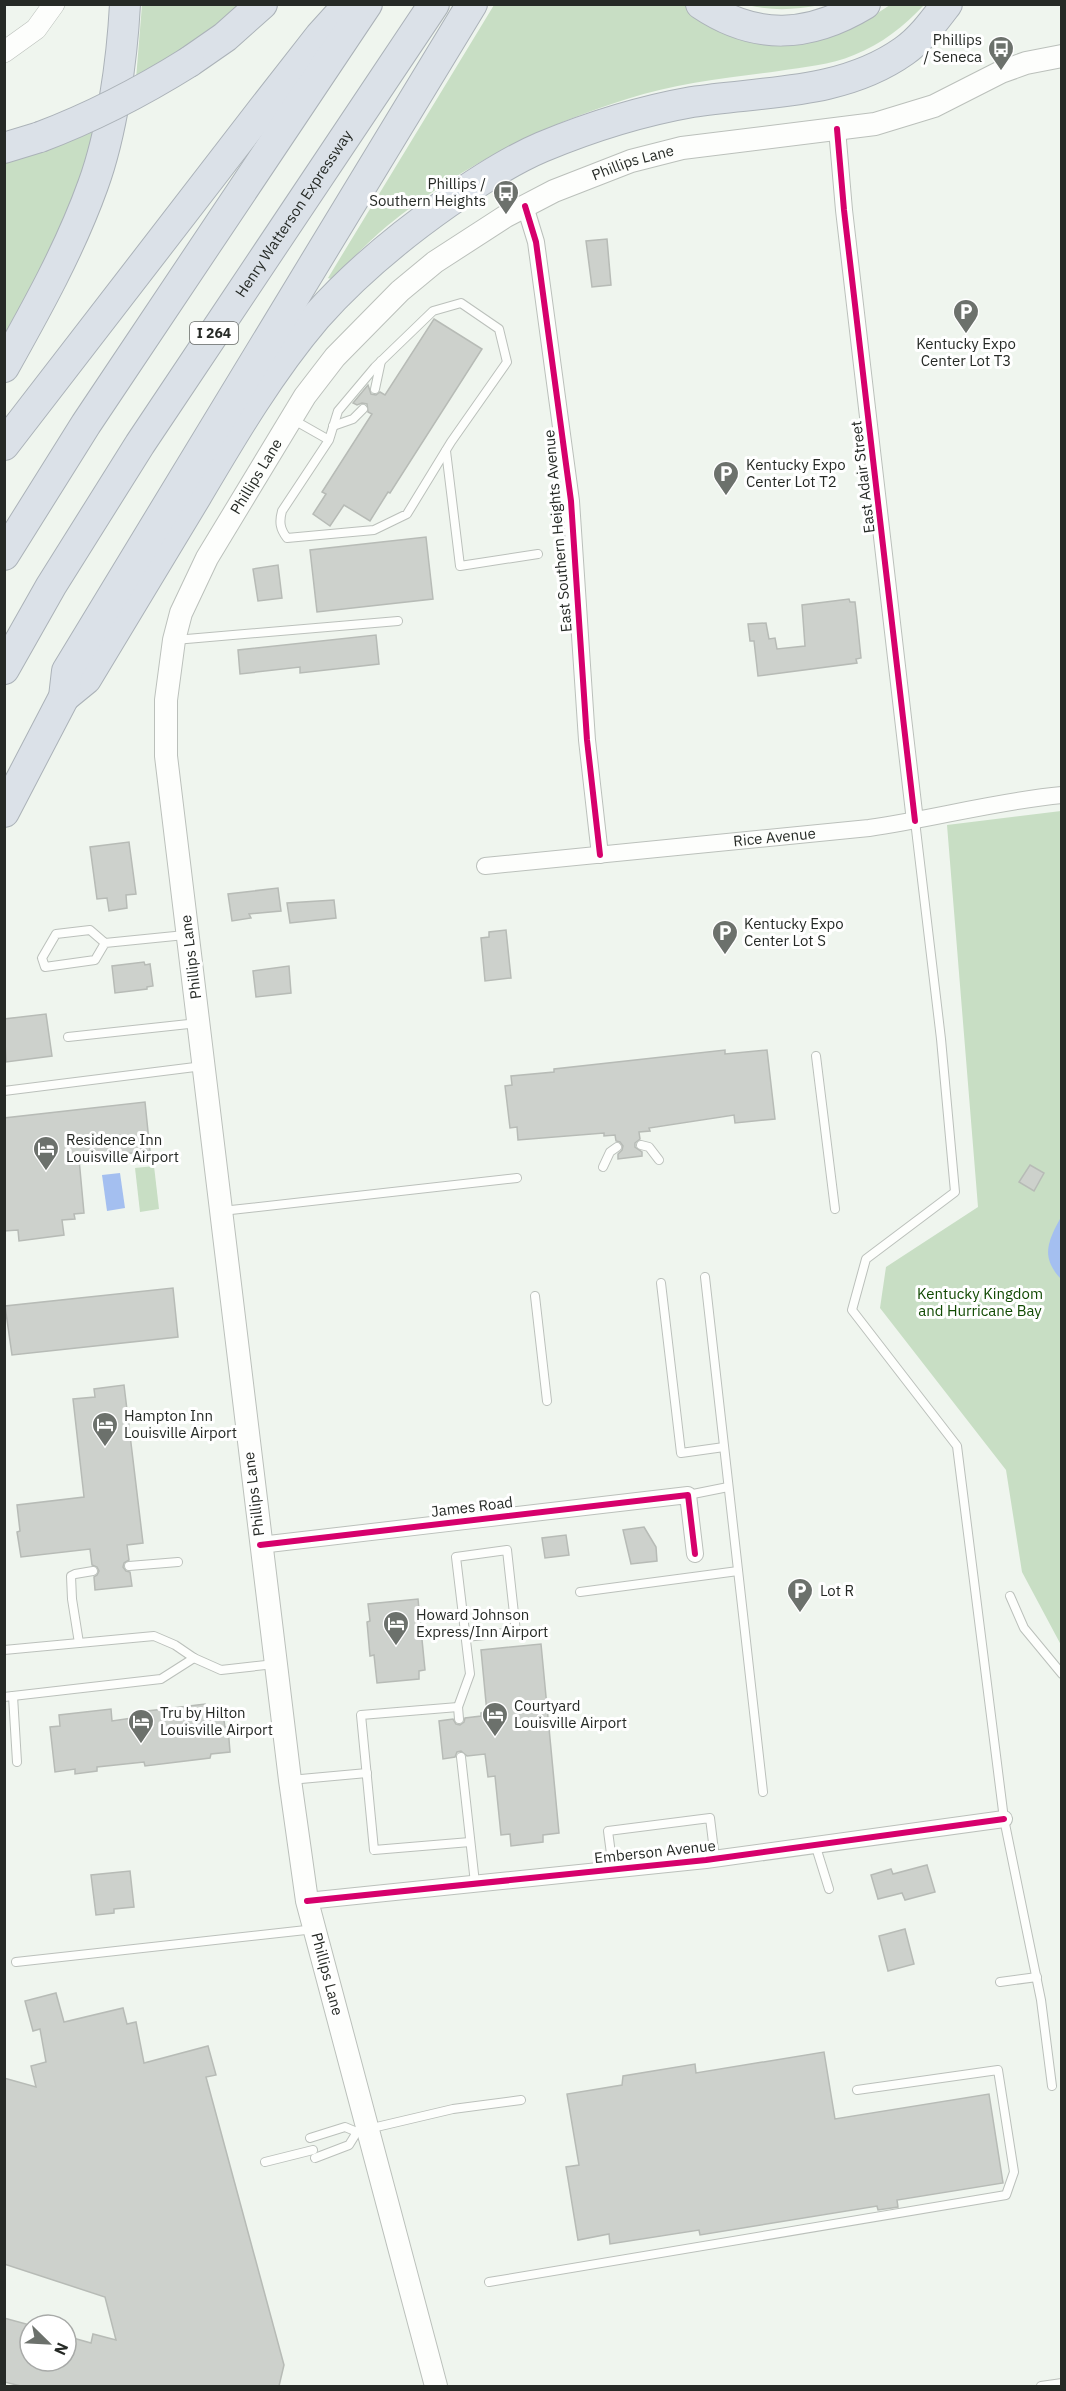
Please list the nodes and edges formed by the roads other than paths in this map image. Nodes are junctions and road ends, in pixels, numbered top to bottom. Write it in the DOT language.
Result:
graph roads {
  1 [pos="54,4"];
  2 [pos="125,4"];
  3 [pos="262,4"];
  4 [pos="349,4"];
  5 [pos="367,4"];
  6 [pos="434,4"];
  7 [pos="472,4"];
  8 [pos="701,4"];
  9 [pos="865,4"];
  10 [pos="947,4"];
  11 [pos="4,52"];
  12 [pos="1062,56"];
  13 [pos="837,129"];
  14 [pos="4,148"];
  15 [pos="525,206"];
  16 [pos="381,361"];
  17 [pos="4,367"];
  18 [pos="375,389"];
  19 [pos="363,409"];
  20 [pos="292,419"];
  21 [pos="333,426"];
  22 [pos="329,440"];
  23 [pos="4,445"];
  24 [pos="446,451"];
  25 [pos="538,554"];
  26 [pos="4,555"];
  27 [pos="398,621"];
  28 [pos="174,640"];
  29 [pos="4,669"];
  30 [pos="64,697"];
  31 [pos="1062,795"];
  32 [pos="4,812"];
  33 [pos="915,821"];
  34 [pos="600,855"];
  35 [pos="485,866"];
  36 [pos="189,935"];
  37 [pos="105,943"];
  38 [pos="199,1023"];
  39 [pos="68,1037"];
  40 [pos="816,1056"];
  41 [pos="204,1066"];
  42 [pos="4,1091"];
  43 [pos="641,1144"];
  44 [pos="616,1147"];
  45 [pos="659,1160"];
  46 [pos="603,1167"];
  47 [pos="517,1178"];
  48 [pos="835,1209"];
  49 [pos="221,1211"];
  50 [pos="705,1277"];
  51 [pos="661,1283"];
  52 [pos="535,1296"];
  53 [pos="547,1401"];
  54 [pos="724,1447"];
  55 [pos="728,1487"];
  56 [pos="688,1495"];
  57 [pos="260,1545"];
  58 [pos="695,1554"];
  59 [pos="177,1562"];
  60 [pos="129,1566"];
  61 [pos="93,1571"];
  62 [pos="738,1571"];
  63 [pos="580,1592"];
  64 [pos="1010,1596"];
  65 [pos="465,1637"];
  66 [pos="79,1643"];
  67 [pos="4,1650"];
  68 [pos="194,1658"];
  69 [pos="275,1664"];
  70 [pos="1062,1674"];
  71 [pos="9,1697"];
  72 [pos="458,1707"];
  73 [pos="459,1719"];
  74 [pos="461,1757"];
  75 [pos="17,1762"];
  76 [pos="367,1773"];
  77 [pos="290,1780"];
  78 [pos="763,1792"];
  79 [pos="1004,1819"];
  80 [pos="470,1842"];
  81 [pos="815,1844"];
  82 [pos="715,1859"];
  83 [pos="613,1869"];
  84 [pos="474,1883"];
  85 [pos="829,1889"];
  86 [pos="308,1900"];
  87 [pos="315,1929"];
  88 [pos="16,1962"];
  89 [pos="1036,1977"];
  90 [pos="1000,1982"];
  91 [pos="1052,2086"];
  92 [pos="857,2090"];
  93 [pos="521,2100"];
  94 [pos="363,2131"];
  95 [pos="310,2138"];
  96 [pos="265,2162"];
  97 [pos="489,2282"];
  98 [pos="1062,2383"];
  99 [pos="436,2386"];
  100 [pos="1041,2386"];
  1 -- 11 [label="street"];
  2 -- 17 [label="highway"];
  3 -- 14 [label="highway, bridge"];
  4 -- 23 [label="highway"];
  5 -- 26 [label="highway"];
  6 -- 29 [label="highway, Henry Watterson Expressway / I 264"];
  7 -- 30 [label="highway"];
  8 -- 9 [label="highway"];
  10 -- 30 [label="highway"];
  12 -- 13 [label="main road, Phillips Lane"];
  13 -- 15 [label="main road, Phillips Lane"];
  13 -- 33 [label="street, East Adair Street"];
  15 -- 20 [label="main road, Phillips Lane"];
  15 -- 34 [label="street, East Southern Heights Avenue"];
  16 -- 18 [label="lane"];
  16 -- 21 [label="lane"];
  16 -- 24 [label="lane"];
  19 -- 21 [label="lane"];
  20 -- 22 [label="lane"];
  20 -- 28 [label="main road, Phillips Lane"];
  21 -- 22 [label="lane"];
  22 -- 24 [label="lane"];
  24 -- 25 [label="lane"];
  27 -- 28 [label="lane"];
  28 -- 36 [label="main road, Phillips Lane"];
  30 -- 32 [label="highway"];
  31 -- 33 [label="street, Rice Avenue"];
  33 -- 34 [label="street, Rice Avenue"];
  33 -- 79 [label="lane"];
  34 -- 35 [label="street, Rice Avenue"];
  36 -- 37 [label="lane"];
  36 -- 38 [label="main road, Phillips Lane"];
  37 -- 37 [label="lane"];
  38 -- 39 [label="lane"];
  38 -- 41 [label="main road, Phillips Lane"];
  40 -- 48 [label="lane"];
  41 -- 42 [label="lane"];
  41 -- 49 [label="main road, Phillips Lane"];
  43 -- 45 [label="lane"];
  44 -- 46 [label="lane"];
  47 -- 49 [label="lane"];
  49 -- 57 [label="main road, Phillips Lane"];
  50 -- 54 [label="lane"];
  51 -- 54 [label="lane"];
  52 -- 53 [label="lane"];
  54 -- 55 [label="lane"];
  55 -- 56 [label="lane"];
  55 -- 62 [label="lane"];
  56 -- 57 [label="street, James Road"];
  56 -- 58 [label="street"];
  57 -- 69 [label="main road, Phillips Lane"];
  59 -- 60 [label="lane"];
  61 -- 66 [label="lane"];
  62 -- 63 [label="lane"];
  62 -- 78 [label="lane"];
  64 -- 70 [label="lane"];
  65 -- 65 [label="lane"];
  65 -- 72 [label="lane"];
  66 -- 67 [label="lane"];
  66 -- 68 [label="lane"];
  68 -- 69 [label="lane"];
  68 -- 71 [label="lane"];
  69 -- 77 [label="main road, Phillips Lane"];
  71 -- 75 [label="lane"];
  72 -- 73 [label="lane"];
  72 -- 76 [label="lane"];
  74 -- 80 [label="lane"];
  76 -- 77 [label="lane"];
  76 -- 80 [label="lane"];
  77 -- 86 [label="main road, Phillips Lane"];
  79 -- 81 [label="street, Emberson Avenue"];
  79 -- 89 [label="lane"];
  80 -- 84 [label="lane"];
  81 -- 82 [label="street, Emberson Avenue"];
  81 -- 85 [label="lane"];
  82 -- 83 [label="street, Emberson Avenue"];
  82 -- 83 [label="lane"];
  83 -- 84 [label="street, Emberson Avenue"];
  84 -- 86 [label="street, Emberson Avenue"];
  86 -- 87 [label="main road, Phillips Lane"];
  87 -- 88 [label="lane"];
  87 -- 94 [label="main road, Phillips Lane"];
  89 -- 90 [label="lane"];
  89 -- 91 [label="lane"];
  92 -- 97 [label="lane"];
  93 -- 94 [label="lane"];
  94 -- 95 [label="lane"];
  94 -- 96 [label="lane"];
  94 -- 99 [label="main road, Phillips Lane"];
  98 -- 100 [label="lane"];
}
